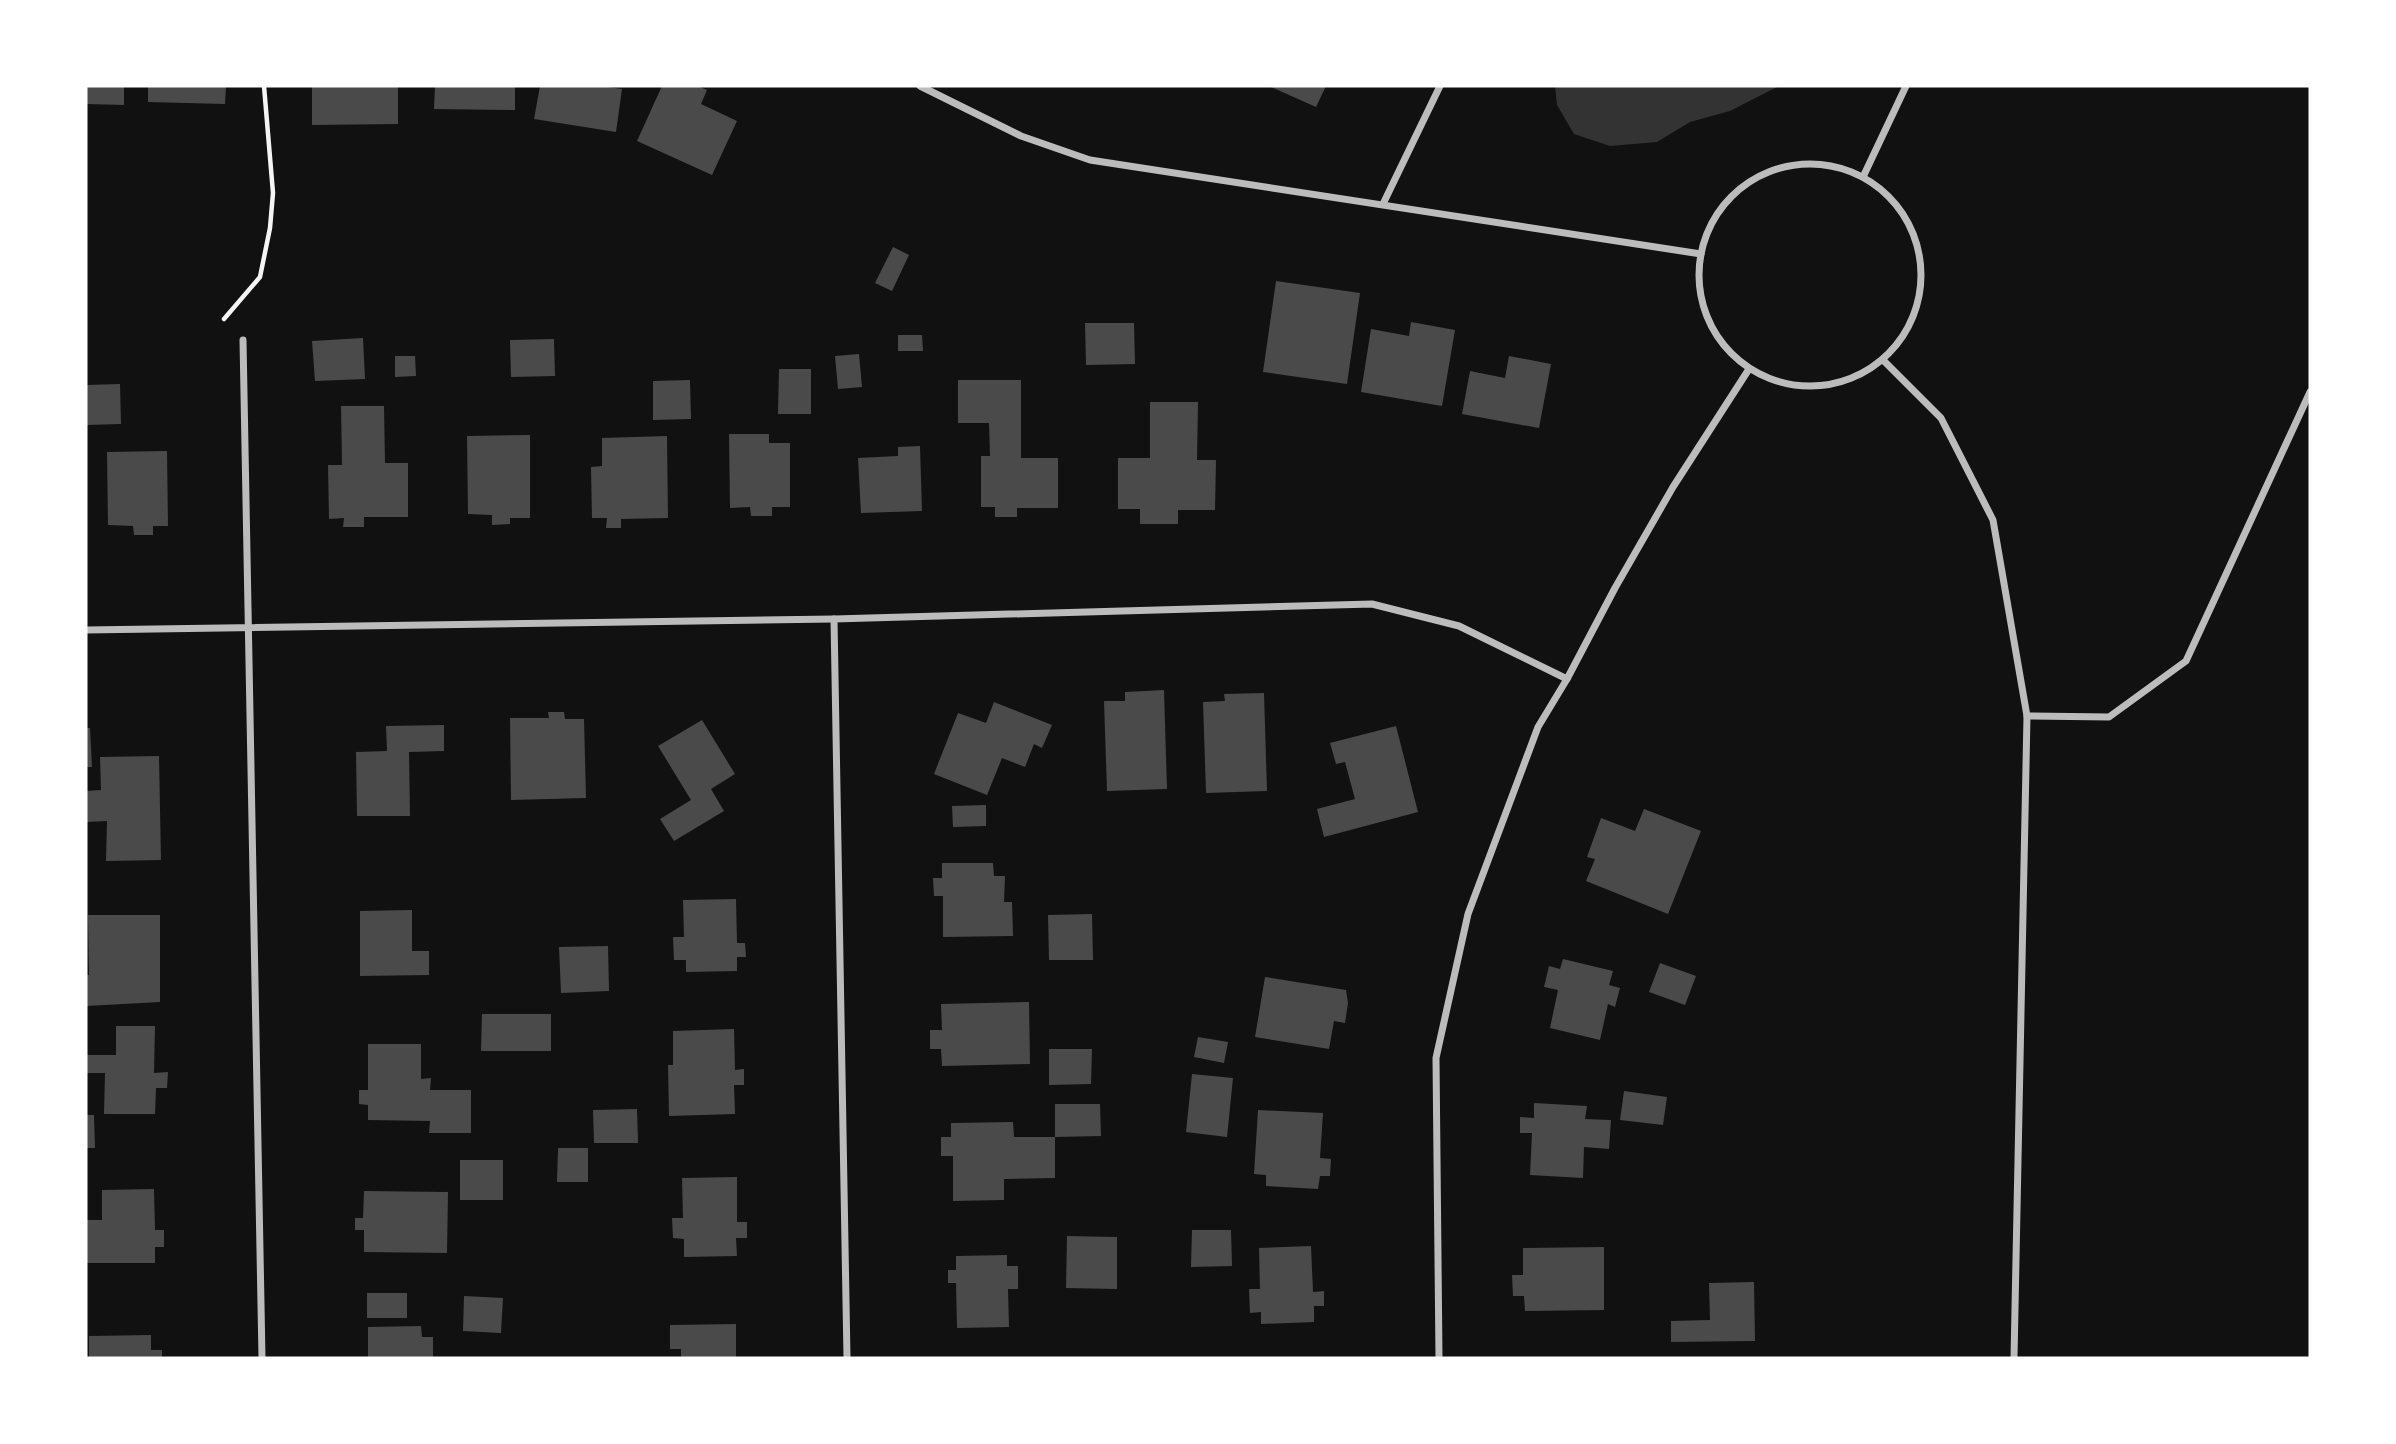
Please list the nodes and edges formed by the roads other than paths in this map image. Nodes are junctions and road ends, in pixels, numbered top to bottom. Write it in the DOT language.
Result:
graph roads {
  1 [pos="920,86"];
  2 [pos="1440,86"];
  3 [pos="1906,86"];
  4 [pos="1863,177"];
  5 [pos="1383,204"];
  6 [pos="1701,254"];
  7 [pos="243,340"];
  8 [pos="1883,360"];
  9 [pos="1749,369"];
  10 [pos="2310,391"];
  11 [pos="834,619"];
  12 [pos="250,628"];
  13 [pos="86,630"];
  14 [pos="1567,679"];
  15 [pos="2026,716"];
  16 [pos="262,1358"];
  17 [pos="847,1358"];
  18 [pos="1439,1358"];
  19 [pos="2014,1358"];
  1 -- 5 [label="street"];
  2 -- 5 [label="street"];
  3 -- 4 [label="street"];
  4 -- 6 [label="street"];
  4 -- 8 [label="street"];
  5 -- 6 [label="street"];
  6 -- 9 [label="street"];
  7 -- 12 [label="street"];
  8 -- 9 [label="street"];
  8 -- 15 [label="street"];
  9 -- 14 [label="street"];
  10 -- 15 [label="street"];
  11 -- 12 [label="street"];
  11 -- 14 [label="street"];
  11 -- 17 [label="street"];
  12 -- 13 [label="street"];
  12 -- 16 [label="street"];
  14 -- 18 [label="street"];
  15 -- 19 [label="street"];
}
